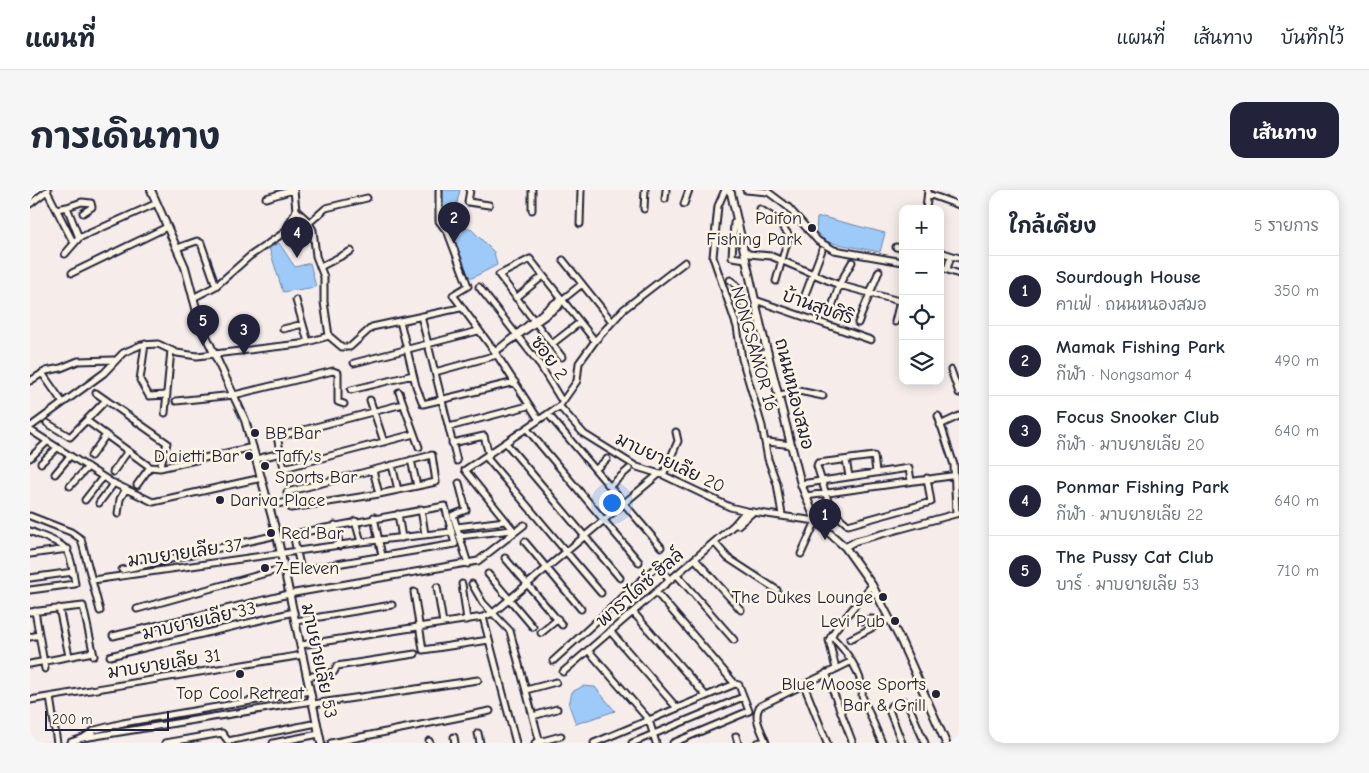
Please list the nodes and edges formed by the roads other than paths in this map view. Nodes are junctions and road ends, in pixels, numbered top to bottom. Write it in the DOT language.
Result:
graph roads {
  1 [pos="48,190"];
  2 [pos="151,190"];
  3 [pos="294,190"];
  4 [pos="439,190"];
  5 [pos="470,190"];
  6 [pos="532,190"];
  7 [pos="582,190"];
  8 [pos="645,190"];
  9 [pos="666,190"];
  10 [pos="689,190"];
  11 [pos="746,190"];
  12 [pos="729,191"];
  13 [pos="928,192"];
  14 [pos="266,198"];
  15 [pos="367,198"];
  16 [pos="665,199"];
  17 [pos="157,203"];
  18 [pos="30,204"];
  19 [pos="684,204"];
  20 [pos="489,205"];
  21 [pos="926,205"];
  22 [pos="959,205"];
  23 [pos="67,207"];
  24 [pos="57,209"];
  25 [pos="644,209"];
  26 [pos="760,209"];
  27 [pos="296,210"];
  28 [pos="532,210"];
  29 [pos="83,213"];
  30 [pos="309,223"];
  31 [pos="734,223"];
  32 [pos="580,224"];
  33 [pos="167,227"];
  34 [pos="79,238"];
  35 [pos="72,240"];
  36 [pos="896,247"];
  37 [pos="899,247"];
  38 [pos="177,248"];
  39 [pos="744,250"];
  40 [pos="822,250"];
  41 [pos="351,251"];
  42 [pos="944,253"];
  43 [pos="65,254"];
  44 [pos="951,256"];
  45 [pos="959,258"];
  46 [pos="746,259"];
  47 [pos="563,260"];
  48 [pos="782,260"];
  49 [pos="899,261"];
  50 [pos="685,262"];
  51 [pos="852,262"];
  52 [pos="320,267"];
  53 [pos="944,268"];
  54 [pos="947,269"];
  55 [pos="879,271"];
  56 [pos="72,273"];
  57 [pos="811,274"];
  58 [pos="959,274"];
  59 [pos="543,276"];
  60 [pos="730,280"];
  61 [pos="776,281"];
  62 [pos="582,284"];
  63 [pos="839,284"];
  64 [pos="216,286"];
  65 [pos="479,287"];
  66 [pos="870,291"];
  67 [pos="805,295"];
  68 [pos="192,298"];
  69 [pos="516,298"];
  70 [pos="296,300"];
  71 [pos="562,300"];
  72 [pos="755,300"];
  73 [pos="899,300"];
  74 [pos="832,307"];
  75 [pos="460,308"];
  76 [pos="899,310"];
  77 [pos="421,316"];
  78 [pos="610,319"];
  79 [pos="400,321"];
  80 [pos="534,322"];
  81 [pos="895,322"];
  82 [pos="579,323"];
  83 [pos="858,323"];
  84 [pos="303,324"];
  85 [pos="761,327"];
  86 [pos="283,329"];
  87 [pos="478,331"];
  88 [pos="329,336"];
  89 [pos="516,336"];
  90 [pos="871,340"];
  91 [pos="595,341"];
  92 [pos="308,342"];
  93 [pos="145,344"];
  94 [pos="428,344"];
  95 [pos="552,344"];
  96 [pos="406,349"];
  97 [pos="171,350"];
  98 [pos="768,352"];
  99 [pos="212,354"];
  100 [pos="496,354"];
  101 [pos="755,356"];
  102 [pos="562,357"];
  103 [pos="114,360"];
  104 [pos="354,363"];
  105 [pos="951,370"];
  106 [pos="435,372"];
  107 [pos="42,373"];
  108 [pos="413,375"];
  109 [pos="30,381"];
  110 [pos="515,382"];
  111 [pos="351,390"];
  112 [pos="399,392"];
  113 [pos="96,393"];
  114 [pos="959,393"];
  115 [pos="780,394"];
  116 [pos="167,395"];
  117 [pos="234,395"];
  118 [pos="823,396"];
  119 [pos="560,398"];
  120 [pos="106,400"];
  121 [pos="370,400"];
  122 [pos="442,400"];
  123 [pos="176,401"];
  124 [pos="64,403"];
  125 [pos="344,404"];
  126 [pos="403,404"];
  127 [pos="528,406"];
  128 [pos="558,408"];
  129 [pos="374,412"];
  130 [pos="165,414"];
  131 [pos="548,414"];
  132 [pos="938,416"];
  133 [pos="959,416"];
  134 [pos="539,420"];
  135 [pos="87,421"];
  136 [pos="47,423"];
  137 [pos="940,424"];
  138 [pos="448,427"];
  139 [pos="30,429"];
  140 [pos="527,429"];
  141 [pos="676,432"];
  142 [pos="414,434"];
  143 [pos="106,435"];
  144 [pos="48,442"];
  145 [pos="384,442"];
  146 [pos="768,442"];
  147 [pos="452,443"];
  148 [pos="506,443"];
  149 [pos="792,445"];
  150 [pos="252,447"];
  151 [pos="419,447"];
  152 [pos="57,448"];
  153 [pos="128,451"];
  154 [pos="959,452"];
  155 [pos="281,453"];
  156 [pos="70,456"];
  157 [pos="91,456"];
  158 [pos="487,456"];
  159 [pos="951,456"];
  160 [pos="30,458"];
  161 [pos="256,458"];
  162 [pos="607,459"];
  163 [pos="411,460"];
  164 [pos="846,460"];
  165 [pos="457,461"];
  166 [pos="41,463"];
  167 [pos="392,465"];
  168 [pos="88,467"];
  169 [pos="150,467"];
  170 [pos="160,468"];
  171 [pos="596,469"];
  172 [pos="629,469"];
  173 [pos="373,470"];
  174 [pos="113,472"];
  175 [pos="876,472"];
  176 [pos="867,473"];
  177 [pos="55,474"];
  178 [pos="661,475"];
  179 [pos="955,475"];
  180 [pos="849,476"];
  181 [pos="103,477"];
  182 [pos="262,478"];
  183 [pos="927,478"];
  184 [pos="820,480"];
  185 [pos="911,481"];
  186 [pos="114,483"];
  187 [pos="459,483"];
  188 [pos="802,484"];
  189 [pos="137,485"];
  190 [pos="70,486"];
  191 [pos="417,486"];
  192 [pos="610,486"];
  193 [pos="868,486"];
  194 [pos="126,489"];
  195 [pos="398,490"];
  196 [pos="379,494"];
  197 [pos="824,494"];
  198 [pos="806,496"];
  199 [pos="86,500"];
  200 [pos="289,502"];
  201 [pos="624,502"];
  202 [pos="99,504"];
  203 [pos="269,505"];
  204 [pos="420,509"];
  205 [pos="746,511"];
  206 [pos="753,512"];
  207 [pos="958,513"];
  208 [pos="118,514"];
  209 [pos="398,514"];
  210 [pos="30,516"];
  211 [pos="782,516"];
  212 [pos="374,517"];
  213 [pos="603,519"];
  214 [pos="355,521"];
  215 [pos="505,521"];
  216 [pos="816,521"];
  217 [pos="335,525"];
  218 [pos="524,525"];
  219 [pos="734,525"];
  220 [pos="457,528"];
  221 [pos="30,531"];
  222 [pos="513,531"];
  223 [pos="451,532"];
  224 [pos="425,534"];
  225 [pos="277,535"];
  226 [pos="460,536"];
  227 [pos="584,536"];
  228 [pos="402,538"];
  229 [pos="378,540"];
  230 [pos="361,542"];
  231 [pos="524,542"];
  232 [pos="714,542"];
  233 [pos="340,546"];
  234 [pos="661,547"];
  235 [pos="845,547"];
  236 [pos="68,550"];
  237 [pos="297,552"];
  238 [pos="565,552"];
  239 [pos="30,554"];
  240 [pos="280,554"];
  241 [pos="802,554"];
  242 [pos="382,556"];
  243 [pos="505,558"];
  244 [pos="695,558"];
  245 [pos="639,562"];
  246 [pos="468,564"];
  247 [pos="284,568"];
  248 [pos="546,568"];
  249 [pos="122,570"];
  250 [pos="73,572"];
  251 [pos="488,574"];
  252 [pos="676,574"];
  253 [pos="30,578"];
  254 [pos="620,578"];
  255 [pos="92,580"];
  256 [pos="670,580"];
  257 [pos="462,584"];
  258 [pos="472,584"];
  259 [pos="527,584"];
  260 [pos="872,585"];
  261 [pos="437,587"];
  262 [pos="30,590"];
  263 [pos="776,590"];
  264 [pos="414,592"];
  265 [pos="656,592"];
  266 [pos="601,593"];
  267 [pos="289,594"];
  268 [pos="508,600"];
  269 [pos="392,605"];
  270 [pos="59,608"];
  271 [pos="137,609"];
  272 [pos="582,609"];
  273 [pos="741,610"];
  274 [pos="100,611"];
  275 [pos="32,612"];
  276 [pos="294,612"];
  277 [pos="633,612"];
  278 [pos="492,613"];
  279 [pos="483,617"];
  280 [pos="558,619"];
  281 [pos="467,620"];
  282 [pos="887,620"];
  283 [pos="296,621"];
  284 [pos="861,621"];
  285 [pos="443,623"];
  286 [pos="562,625"];
  287 [pos="419,627"];
  288 [pos="533,628"];
  289 [pos="610,631"];
  290 [pos="541,633"];
  291 [pos="39,635"];
  292 [pos="30,636"];
  293 [pos="113,636"];
  294 [pos="831,636"];
  295 [pos="850,639"];
  296 [pos="489,640"];
  297 [pos="734,640"];
  298 [pos="301,645"];
  299 [pos="588,650"];
  300 [pos="415,654"];
  301 [pos="303,655"];
  302 [pos="69,656"];
  303 [pos="110,656"];
  304 [pos="44,661"];
  305 [pos="554,661"];
  306 [pos="850,662"];
  307 [pos="30,664"];
  308 [pos="46,669"];
  309 [pos="836,669"];
  310 [pos="563,672"];
  311 [pos="826,674"];
  312 [pos="307,677"];
  313 [pos="478,680"];
  314 [pos="556,682"];
  315 [pos="735,684"];
  316 [pos="804,685"];
  317 [pos="526,690"];
  318 [pos="310,691"];
  319 [pos="706,696"];
  320 [pos="50,697"];
  321 [pos="743,697"];
  322 [pos="30,700"];
  323 [pos="312,703"];
  324 [pos="678,708"];
  325 [pos="557,709"];
  326 [pos="490,711"];
  327 [pos="533,716"];
  328 [pos="648,720"];
  329 [pos="317,724"];
  330 [pos="478,733"];
  331 [pos="319,734"];
  332 [pos="653,734"];
  333 [pos="561,736"];
  334 [pos="736,736"];
  335 [pos="83,738"];
  336 [pos="852,741"];
  337 [pos="70,742"];
  338 [pos="57,743"];
  339 [pos="165,743"];
  340 [pos="273,743"];
  341 [pos="321,743"];
  342 [pos="331,743"];
  343 [pos="480,743"];
  344 [pos="516,743"];
  345 [pos="538,743"];
  346 [pos="594,743"];
  347 [pos="632,743"];
  348 [pos="656,743"];
  349 [pos="673,743"];
  350 [pos="738,743"];
  351 [pos="761,743"];
  352 [pos="827,743"];
  353 [pos="882,743"];
  354 [pos="902,743"];
  355 [pos="924,743"];
  356 [pos="946,743"];
  1 -- 18 [label="street"];
  1 -- 24 [label="street"];
  2 -- 17 [label="street, มาบยายเลีย 53"];
  3 -- 14 [label="street"];
  3 -- 27 [label="street"];
  4 -- 75 [label="street"];
  5 -- 20 [label="street"];
  6 -- 28 [label="street"];
  7 -- 32 [label="street"];
  8 -- 25 [label="street"];
  9 -- 16 [label="street"];
  10 -- 19 [label="street"];
  11 -- 49 [label="street"];
  12 -- 39 [label="street, ถนนหนองสมอ"];
  12 -- 211 [label="street, NONGSAMOR 16"];
  13 -- 21 [label="street"];
  13 -- 22 [label="street"];
  15 -- 30 [label="street"];
  17 -- 33 [label="street, มาบยายเลีย 53"];
  17 -- 34 [label="street"];
  23 -- 24 [label="street"];
  23 -- 29 [label="street"];
  23 -- 34 [label="street"];
  24 -- 35 [label="street"];
  26 -- 48 [label="street"];
  27 -- 30 [label="street"];
  27 -- 64 [label="street"];
  30 -- 52 [label="street"];
  31 -- 46 [label="street"];
  33 -- 38 [label="street, มาบยายเลีย 53"];
  33 -- 56 [label="street"];
  34 -- 43 [label="street"];
  36 -- 37 [label="street"];
  38 -- 64 [label="street"];
  38 -- 68 [label="street, มาบยายเลีย 53"];
  39 -- 46 [label="street, ถนนหนองสมอ"];
  39 -- 48 [label="street"];
  40 -- 57 [label="street"];
  41 -- 52 [label="street"];
  42 -- 44 [label="street"];
  44 -- 45 [label="street"];
  44 -- 54 [label="street"];
  46 -- 72 [label="street, ถนนหนองสมอ"];
  47 -- 62 [label="street"];
  48 -- 57 [label="street"];
  48 -- 61 [label="street"];
  50 -- 91 [label="street"];
  51 -- 63 [label="street"];
  52 -- 88 [label="street"];
  53 -- 54 [label="street"];
  54 -- 58 [label="street"];
  55 -- 66 [label="street"];
  57 -- 63 [label="street"];
  57 -- 67 [label="street"];
  59 -- 69 [label="street"];
  59 -- 69 [label="street"];
  59 -- 71 [label="street"];
  60 -- 85 [label="street"];
  62 -- 71 [label="street"];
  62 -- 78 [label="street"];
  63 -- 66 [label="street"];
  63 -- 74 [label="street"];
  64 -- 68 [label="street"];
  65 -- 89 [label="street, ซอย 2"];
  66 -- 73 [label="street"];
  66 -- 83 [label="street"];
  68 -- 99 [label="street, มาบยายเลีย 53"];
  69 -- 80 [label="street"];
  70 -- 84 [label="street"];
  71 -- 80 [label="street"];
  71 -- 82 [label="street"];
  72 -- 85 [label="street, ถนนหนองสมอ"];
  72 -- 90 [label="street, บ้านสุขศิริ"];
  75 -- 77 [label="street"];
  75 -- 87 [label="street"];
  76 -- 81 [label="street"];
  77 -- 79 [label="street"];
  77 -- 94 [label="street"];
  79 -- 88 [label="street"];
  79 -- 96 [label="street"];
  80 -- 89 [label="street"];
  80 -- 95 [label="street"];
  82 -- 91 [label="street"];
  82 -- 95 [label="street"];
  84 -- 86 [label="street"];
  84 -- 92 [label="street"];
  85 -- 98 [label="street, ถนนหนองสมอ"];
  87 -- 94 [label="street"];
  87 -- 100 [label="street"];
  88 -- 92 [label="street"];
  89 -- 100 [label="street"];
  89 -- 119 [label="street, ซอย 2"];
  91 -- 128 [label="street"];
  92 -- 99 [label="street"];
  93 -- 97 [label="street"];
  93 -- 103 [label="street"];
  93 -- 116 [label="street"];
  94 -- 96 [label="street"];
  94 -- 106 [label="street"];
  95 -- 102 [label="street"];
  96 -- 104 [label="street"];
  96 -- 108 [label="street"];
  97 -- 99 [label="street"];
  97 -- 116 [label="street"];
  98 -- 101 [label="street"];
  98 -- 115 [label="street, ถนนหนองสมอ"];
  99 -- 117 [label="street, มาบยายเลีย 53"];
  100 -- 106 [label="street"];
  100 -- 110 [label="street"];
  103 -- 107 [label="street"];
  103 -- 124 [label="street"];
  105 -- 114 [label="street"];
  106 -- 122 [label="street"];
  107 -- 109 [label="street"];
  107 -- 124 [label="street"];
  108 -- 111 [label="street"];
  108 -- 122 [label="street"];
  110 -- 122 [label="street"];
  110 -- 127 [label="street"];
  112 -- 126 [label="street"];
  113 -- 120 [label="street"];
  115 -- 118 [label="street"];
  115 -- 149 [label="street, ถนนหนองสมอ"];
  116 -- 130 [label="street"];
  117 -- 123 [label="street"];
  117 -- 125 [label="street"];
  117 -- 150 [label="street, มาบยายเลีย 53"];
  120 -- 135 [label="street"];
  120 -- 170 [label="street"];
  121 -- 129 [label="street"];
  122 -- 138 [label="street"];
  124 -- 139 [label="street"];
  126 -- 129 [label="street"];
  126 -- 142 [label="street"];
  127 -- 134 [label="street"];
  127 -- 138 [label="street"];
  128 -- 131 [label="street"];
  128 -- 178 [label="street, มาบยายเลีย 20"];
  129 -- 145 [label="street"];
  129 -- 155 [label="street"];
  131 -- 134 [label="street"];
  131 -- 171 [label="street"];
  132 -- 137 [label="street"];
  133 -- 137 [label="street"];
  134 -- 140 [label="street"];
  135 -- 136 [label="street"];
  135 -- 143 [label="street"];
  137 -- 159 [label="street"];
  138 -- 147 [label="street"];
  139 -- 144 [label="street"];
  140 -- 148 [label="street"];
  140 -- 213 [label="street"];
  141 -- 178 [label="street"];
  142 -- 145 [label="street"];
  142 -- 151 [label="street"];
  143 -- 153 [label="street"];
  143 -- 157 [label="street"];
  144 -- 152 [label="street"];
  144 -- 160 [label="street"];
  145 -- 155 [label="street"];
  146 -- 149 [label="street"];
  147 -- 158 [label="street"];
  147 -- 165 [label="street"];
  148 -- 158 [label="street"];
  148 -- 227 [label="street"];
  149 -- 188 [label="street, ถนนหนองสมอ"];
  150 -- 161 [label="street, มาบยายเลีย 53"];
  150 -- 170 [label="street"];
  152 -- 156 [label="street"];
  152 -- 166 [label="street"];
  153 -- 169 [label="street"];
  153 -- 174 [label="street"];
  154 -- 159 [label="street"];
  155 -- 161 [label="street"];
  156 -- 168 [label="street"];
  156 -- 177 [label="street"];
  158 -- 215 [label="street"];
  158 -- 238 [label="street"];
  159 -- 179 [label="street"];
  161 -- 182 [label="street, มาบยายเลีย 53"];
  162 -- 171 [label="street"];
  163 -- 167 [label="street"];
  163 -- 191 [label="street"];
  163 -- 191 [label="street"];
  164 -- 175 [label="street"];
  164 -- 180 [label="street"];
  164 -- 184 [label="street"];
  167 -- 173 [label="street"];
  167 -- 195 [label="street"];
  168 -- 181 [label="street"];
  168 -- 190 [label="street"];
  169 -- 170 [label="street"];
  169 -- 189 [label="street"];
  171 -- 192 [label="street"];
  172 -- 192 [label="street"];
  173 -- 196 [label="street"];
  173 -- 200 [label="street"];
  175 -- 176 [label="street"];
  175 -- 185 [label="street"];
  176 -- 180 [label="street"];
  176 -- 193 [label="street"];
  178 -- 201 [label="street"];
  178 -- 205 [label="street, มาบยายเลีย 20"];
  179 -- 183 [label="street"];
  179 -- 207 [label="street"];
  180 -- 184 [label="street"];
  181 -- 186 [label="street"];
  181 -- 199 [label="street"];
  182 -- 194 [label="street"];
  182 -- 203 [label="street, มาบยายเลีย 53"];
  183 -- 185 [label="street"];
  183 -- 197 [label="street"];
  184 -- 188 [label="street"];
  184 -- 197 [label="street"];
  185 -- 193 [label="street"];
  186 -- 194 [label="street"];
  186 -- 202 [label="street"];
  187 -- 220 [label="street"];
  188 -- 198 [label="street, ถนนหนองสมอ"];
  191 -- 195 [label="street"];
  192 -- 201 [label="street"];
  193 -- 197 [label="street"];
  194 -- 208 [label="street"];
  195 -- 196 [label="street"];
  196 -- 200 [label="street"];
  197 -- 198 [label="street"];
  198 -- 216 [label="street, ถนนหนองสมอ"];
  200 -- 203 [label="street"];
  201 -- 213 [label="street"];
  201 -- 234 [label="street"];
  203 -- 225 [label="street, มาบยายเลีย 53"];
  204 -- 209 [label="street"];
  204 -- 223 [label="street"];
  204 -- 224 [label="street"];
  205 -- 206 [label="street, มาบยายเลีย 20"];
  205 -- 219 [label="street, พาราไดซ์ ฮิลล์"];
  206 -- 211 [label="street, มาบยายเลีย 20"];
  206 -- 219 [label="street, พาราไดซ์ ฮิลล์"];
  207 -- 235 [label="street"];
  209 -- 212 [label="street"];
  209 -- 228 [label="street"];
  210 -- 255 [label="street"];
  211 -- 216 [label="street, มาบยายเลีย 20"];
  212 -- 214 [label="street"];
  212 -- 229 [label="street"];
  213 -- 227 [label="street"];
  213 -- 245 [label="street"];
  214 -- 217 [label="street"];
  214 -- 230 [label="street"];
  215 -- 220 [label="street"];
  215 -- 222 [label="street"];
  216 -- 235 [label="street, ถนนหนองสมอ"];
  216 -- 241 [label="street"];
  217 -- 233 [label="street"];
  217 -- 237 [label="street"];
  218 -- 222 [label="street"];
  219 -- 232 [label="street, พาราไดซ์ ฮิลล์"];
  220 -- 226 [label="street"];
  221 -- 236 [label="street"];
  222 -- 226 [label="street"];
  222 -- 246 [label="street"];
  223 -- 224 [label="street, มาบยายเลีย 37"];
  223 -- 242 [label="street"];
  224 -- 228 [label="street, มาบยายเลีย 37"];
  225 -- 240 [label="street, มาบยายเลีย 53"];
  225 -- 249 [label="street"];
  226 -- 246 [label="street"];
  227 -- 238 [label="street"];
  227 -- 254 [label="street"];
  228 -- 229 [label="street, มาบยายเลีย 37"];
  229 -- 230 [label="street, มาบยายเลีย 37"];
  229 -- 242 [label="street"];
  230 -- 233 [label="street, มาบยายเลีย 37"];
  231 -- 248 [label="street"];
  232 -- 244 [label="street, พาราไดซ์ ฮิลล์"];
  232 -- 263 [label="street"];
  233 -- 237 [label="street, มาบยายเลีย 37"];
  235 -- 260 [label="street, ถนนหนองสมอ"];
  236 -- 239 [label="street"];
  236 -- 250 [label="street"];
  237 -- 240 [label="street, มาบยายเลีย 37"];
  237 -- 242 [label="street"];
  238 -- 248 [label="street"];
  238 -- 266 [label="street"];
  240 -- 247 [label="street, มาบยายเลีย 53"];
  240 -- 255 [label="street, มาบยายเลีย 37"];
  243 -- 259 [label="street"];
  244 -- 252 [label="street, พาราไดซ์ ฮิลล์"];
  244 -- 273 [label="street"];
  246 -- 267 [label="street"];
  247 -- 267 [label="street, มาบยายเลีย 53"];
  247 -- 271 [label="street"];
  248 -- 259 [label="street"];
  248 -- 272 [label="street"];
  250 -- 253 [label="street"];
  250 -- 262 [label="street"];
  251 -- 268 [label="street"];
  252 -- 256 [label="street, พาราไดซ์ ฮิลล์"];
  252 -- 297 [label="street"];
  255 -- 274 [label="street"];
  256 -- 265 [label="street, พาราไดซ์ ฮิลล์"];
  256 -- 305 [label="street"];
  257 -- 281 [label="street"];
  258 -- 278 [label="street"];
  259 -- 268 [label="street"];
  259 -- 280 [label="street"];
  260 -- 282 [label="street, ถนนหนองสมอ"];
  260 -- 294 [label="street"];
  261 -- 285 [label="street"];
  264 -- 287 [label="street"];
  265 -- 277 [label="street, พาราไดซ์ ฮิลล์"];
  265 -- 315 [label="street"];
  267 -- 276 [label="street, มาบยายเลีย 53"];
  267 -- 293 [label="street"];
  268 -- 278 [label="street"];
  268 -- 288 [label="street"];
  269 -- 283 [label="street"];
  270 -- 275 [label="street"];
  270 -- 302 [label="street"];
  270 -- 302 [label="street"];
  275 -- 291 [label="street"];
  276 -- 283 [label="street, มาบยายเลีย 53"];
  276 -- 303 [label="street, มาบยายเลีย 33"];
  277 -- 289 [label="street, พาราไดซ์ ฮิลล์"];
  277 -- 319 [label="street"];
  278 -- 279 [label="street"];
  278 -- 317 [label="street"];
  279 -- 281 [label="street"];
  279 -- 296 [label="street"];
  280 -- 286 [label="street"];
  280 -- 290 [label="street"];
  281 -- 285 [label="street"];
  282 -- 284 [label="street"];
  282 -- 295 [label="street"];
  282 -- 356 [label="street, ถนนหนองสมอ"];
  283 -- 298 [label="street, มาบยายเลีย 53"];
  285 -- 287 [label="street"];
  287 -- 296 [label="street"];
  287 -- 298 [label="street"];
  289 -- 299 [label="street, พาราไดซ์ ฮิลล์"];
  289 -- 324 [label="street"];
  291 -- 292 [label="street"];
  291 -- 304 [label="street"];
  294 -- 306 [label="street"];
  294 -- 309 [label="street"];
  296 -- 344 [label="street"];
  298 -- 301 [label="street, มาบยายเลีย 53"];
  299 -- 310 [label="street, พาราไดซ์ ฮิลล์"];
  299 -- 328 [label="street"];
  300 -- 312 [label="street"];
  301 -- 312 [label="street, มาบยายเลีย 53"];
  301 -- 320 [label="street, มาบยายเลีย 31"];
  302 -- 304 [label="street"];
  304 -- 307 [label="street"];
  304 -- 308 [label="street"];
  306 -- 309 [label="street"];
  306 -- 353 [label="street"];
  309 -- 311 [label="street"];
  311 -- 316 [label="street"];
  311 -- 336 [label="street"];
  312 -- 318 [label="street, มาบยายเลีย 53"];
  313 -- 323 [label="street"];
  314 -- 317 [label="street"];
  315 -- 319 [label="street"];
  315 -- 321 [label="street"];
  316 -- 351 [label="street"];
  316 -- 352 [label="street"];
  317 -- 327 [label="street"];
  318 -- 323 [label="street, มาบยายเลีย 53"];
  318 -- 335 [label="street"];
  319 -- 324 [label="street"];
  320 -- 322 [label="street, มาบยายเลีย 31"];
  320 -- 338 [label="street"];
  321 -- 332 [label="street"];
  321 -- 349 [label="street"];
  323 -- 329 [label="street, มาบยายเลีย 53"];
  323 -- 335 [label="street"];
  324 -- 328 [label="street"];
  325 -- 327 [label="street"];
  326 -- 342 [label="street"];
  327 -- 345 [label="street"];
  328 -- 332 [label="street"];
  328 -- 346 [label="street"];
  329 -- 331 [label="street, มาบยายเลีย 53"];
  329 -- 339 [label="street"];
  330 -- 343 [label="street"];
  331 -- 340 [label="street"];
  331 -- 341 [label="street, มาบยายเลีย 53"];
  332 -- 347 [label="street"];
  332 -- 348 [label="street"];
  333 -- 345 [label="street"];
  334 -- 350 [label="street"];
  335 -- 337 [label="street"];
  354 -- 355 [label="street"];
}
